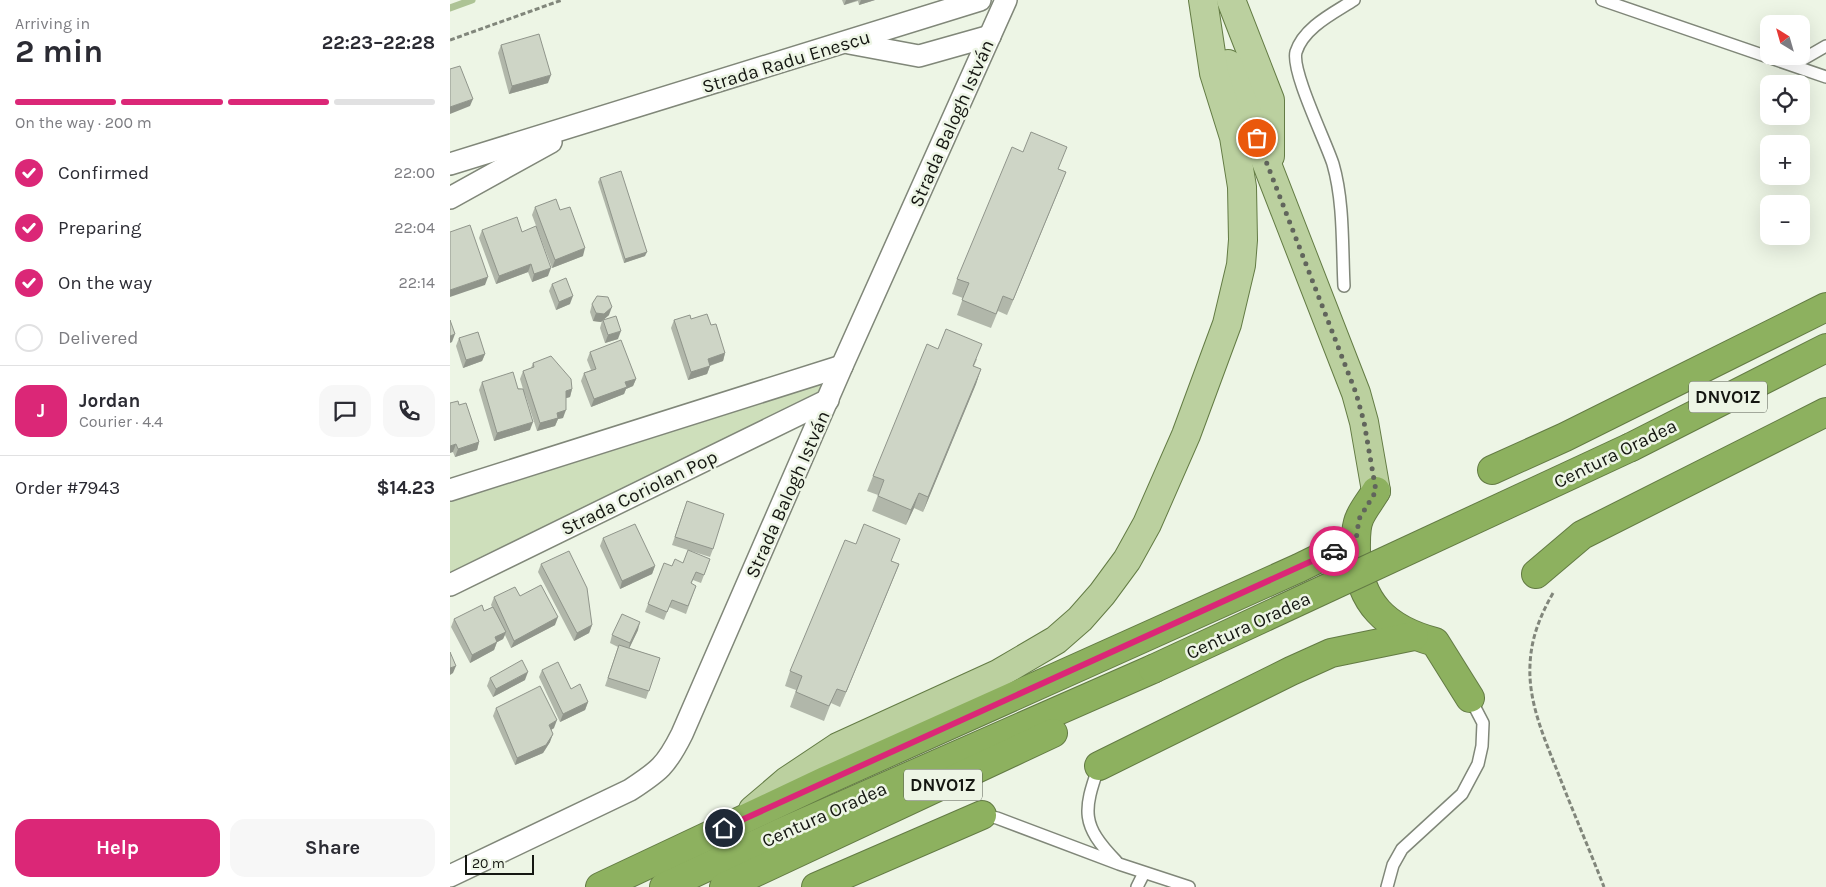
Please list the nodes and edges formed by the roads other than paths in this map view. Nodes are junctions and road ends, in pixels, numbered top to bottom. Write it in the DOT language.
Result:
graph roads {
  1 [pos="980,0"];
  2 [pos="1006,0"];
  3 [pos="1203,0"];
  4 [pos="1231,0"];
  5 [pos="1354,0"];
  6 [pos="1602,0"];
  7 [pos="990,36"];
  8 [pos="846,43"];
  9 [pos="1826,46"];
  10 [pos="1760,54"];
  11 [pos="1810,55"];
  12 [pos="1793,65"];
  13 [pos="1826,78"];
  14 [pos="592,119"];
  15 [pos="450,164"];
  16 [pos="1270,172"];
  17 [pos="450,198"];
  18 [pos="1344,286"];
  19 [pos="1826,307"];
  20 [pos="1826,348"];
  21 [pos="842,366"];
  22 [pos="1826,366"];
  23 [pos="828,400"];
  24 [pos="1826,412"];
  25 [pos="1633,454"];
  26 [pos="1492,470"];
  27 [pos="450,490"];
  28 [pos="1376,491"];
  29 [pos="1356,540"];
  30 [pos="1545,582"];
  31 [pos="450,585"];
  32 [pos="1414,636"];
  33 [pos="1157,676"];
  34 [pos="1470,698"];
  35 [pos="1099,766"];
  36 [pos="982,815"];
  37 [pos="742,820"];
  38 [pos="1119,864"];
  39 [pos="1144,872"];
  40 [pos="450,876"];
  41 [pos="600,887"];
  42 [pos="664,887"];
  43 [pos="724,887"];
  44 [pos="816,887"];
  45 [pos="1137,887"];
  46 [pos="1189,887"];
  47 [pos="1387,887"];
  1 -- 8 [label="street, Strada Radu Enescu"];
  2 -- 7 [label="street, Strada Balogh István"];
  3 -- 16 [label="main road"];
  3 -- 37 [label="main road"];
  4 -- 16 [label="main road"];
  5 -- 18 [label="lane"];
  6 -- 10 [label="lane"];
  7 -- 8 [label="street"];
  7 -- 21 [label="street, Strada Balogh István"];
  8 -- 14 [label="street, Strada Radu Enescu"];
  9 -- 11 [label="lane"];
  12 -- 13 [label="lane"];
  14 -- 15 [label="street, Strada Radu Enescu"];
  14 -- 17 [label="street, Strada Radu Enescu"];
  16 -- 28 [label="main road"];
  19 -- 26 [label="highway"];
  20 -- 25 [label="highway, Centura Oradea / DNVO1Z"];
  21 -- 23 [label="street, Strada Balogh István"];
  21 -- 27 [label="street"];
  22 -- 25 [label="highway, Centura Oradea / DNVO1Z"];
  23 -- 31 [label="street, Strada Coriolan Pop"];
  23 -- 40 [label="street, Strada Balogh István"];
  24 -- 30 [label="highway"];
  25 -- 33 [label="highway, Centura Oradea / DNVO1Z, bridge"];
  28 -- 29 [label="highway"];
  29 -- 32 [label="highway"];
  29 -- 37 [label="highway"];
  32 -- 34 [label="highway"];
  32 -- 35 [label="highway"];
  33 -- 42 [label="highway, Centura Oradea / DNVO1Z"];
  33 -- 43 [label="highway, Centura Oradea / DNVO1Z"];
  34 -- 47 [label="lane"];
  35 -- 38 [label="lane"];
  36 -- 38 [label="lane"];
  36 -- 44 [label="highway"];
  37 -- 41 [label="highway"];
  38 -- 39 [label="lane"];
  39 -- 45 [label="lane"];
  39 -- 46 [label="lane"];
}
